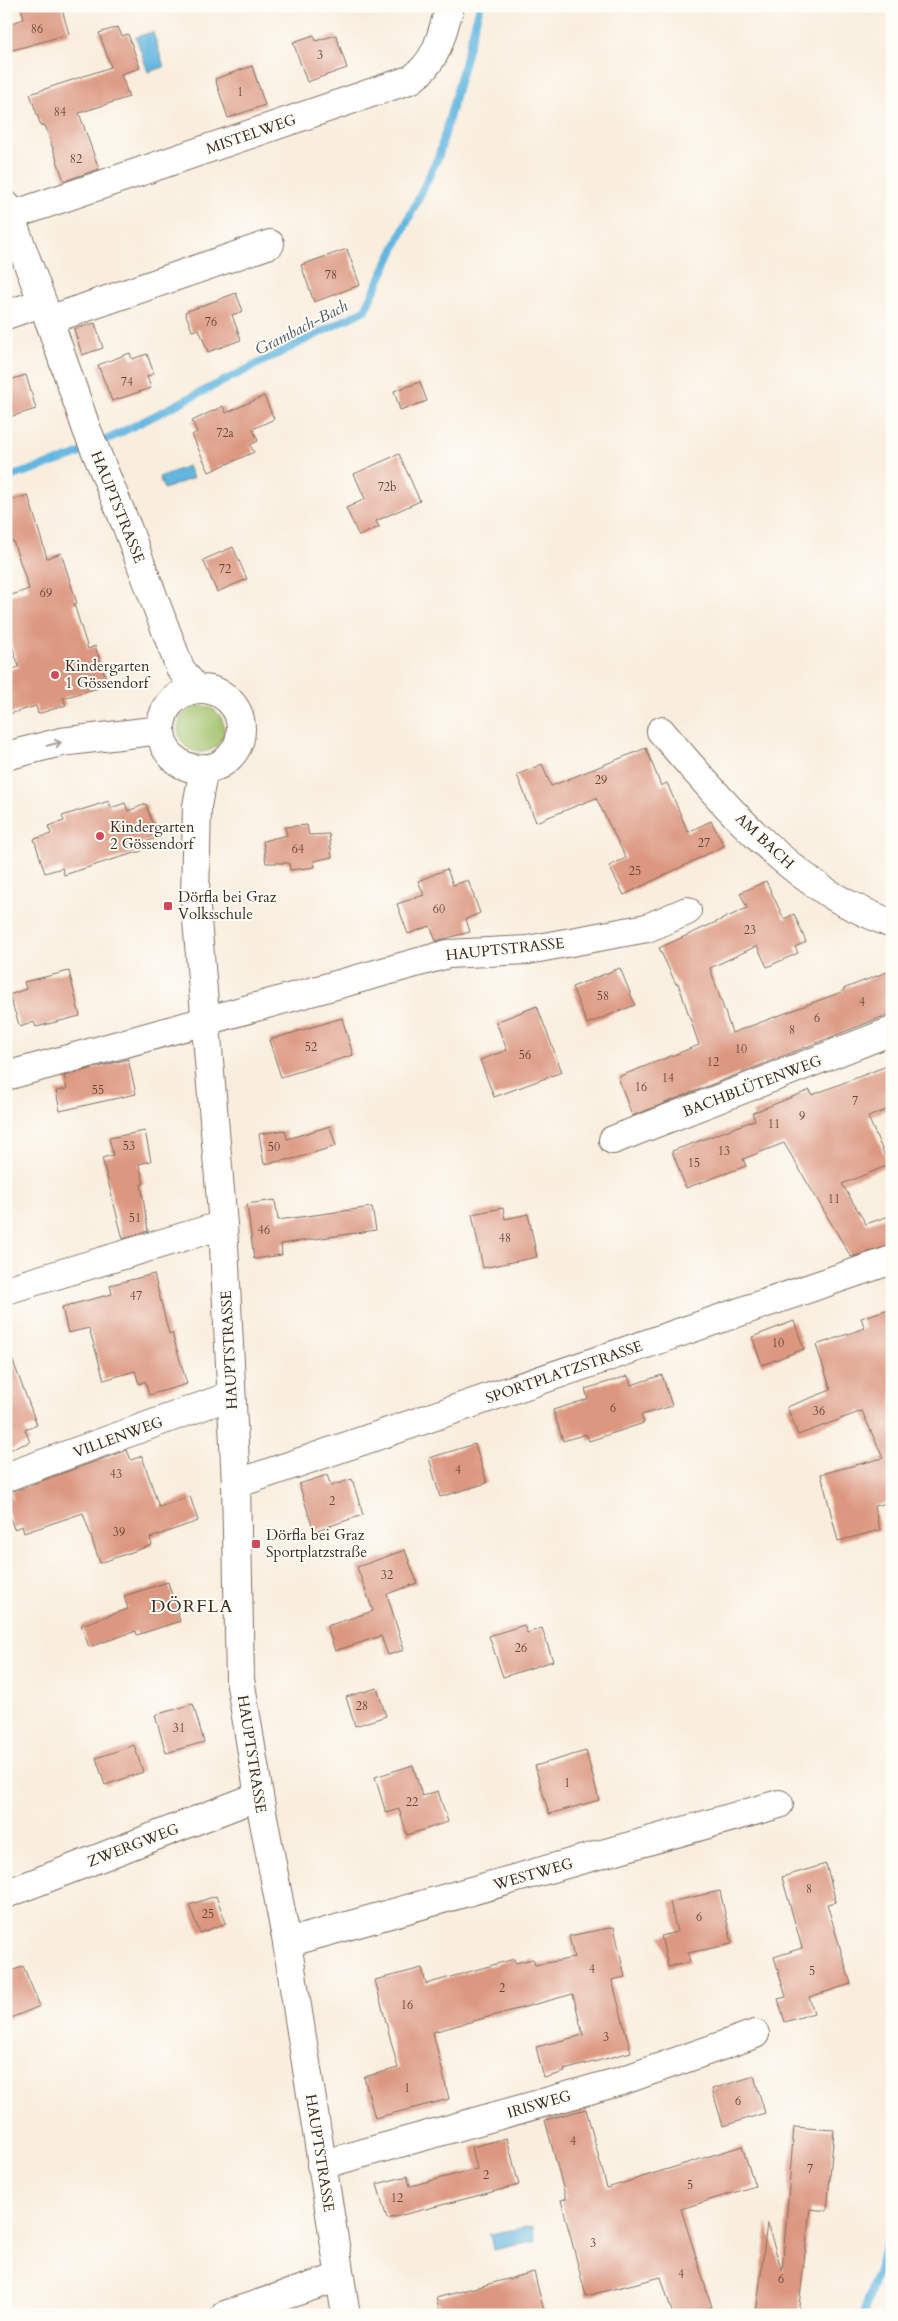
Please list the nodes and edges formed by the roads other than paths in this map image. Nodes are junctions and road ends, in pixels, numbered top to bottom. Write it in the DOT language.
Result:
graph roads {
  1 [pos="450,6"];
  2 [pos="8,210"];
  3 [pos="270,244"];
  4 [pos="45,311"];
  5 [pos="6,314"];
  6 [pos="196,689"];
  7 [pos="161,730"];
  8 [pos="660,731"];
  9 [pos="6,756"];
  10 [pos="204,768"];
  11 [pos="687,911"];
  12 [pos="892,924"];
  13 [pos="207,1020"];
  14 [pos="892,1032"];
  15 [pos="6,1076"];
  16 [pos="613,1140"];
  17 [pos="223,1225"];
  18 [pos="892,1260"];
  19 [pos="6,1290"];
  20 [pos="230,1396"];
  21 [pos="6,1477"];
  22 [pos="236,1484"];
  23 [pos="259,1796"];
  24 [pos="779,1804"];
  25 [pos="6,1894"];
  26 [pos="286,1943"];
  27 [pos="755,2034"];
  28 [pos="321,2165"];
  29 [pos="340,2277"];
  30 [pos="225,2315"];
  31 [pos="346,2315"];
  1 -- 2 [label="street, MISTELWEG"];
  2 -- 4 [label="street, HAUPTSTRASSE"];
  3 -- 4 [label="street"];
  4 -- 5 [label="street"];
  4 -- 6 [label="street, HAUPTSTRASSE"];
  6 -- 7 [label="street"];
  6 -- 10 [label="street"];
  9 -- 7 [label="street, one-way"];
  7 -- 10 [label="street"];
  8 -- 12 [label="street, AM BACH"];
  10 -- 13 [label="street, HAUPTSTRASSE"];
  11 -- 13 [label="street, HAUPTSTRASSE"];
  13 -- 15 [label="street, HAUPTSTRASSE"];
  13 -- 17 [label="street, HAUPTSTRASSE"];
  14 -- 16 [label="street, BACHBLÜTENWEG"];
  17 -- 19 [label="street"];
  17 -- 20 [label="street, HAUPTSTRASSE"];
  18 -- 22 [label="street, SPORTPLATZSTRASSE"];
  20 -- 21 [label="street, VILLENWEG"];
  20 -- 22 [label="street, HAUPTSTRASSE"];
  22 -- 23 [label="street, HAUPTSTRASSE"];
  23 -- 25 [label="street, ZWERGWEG"];
  23 -- 26 [label="street, HAUPTSTRASSE"];
  24 -- 26 [label="street, WESTWEG"];
  26 -- 28 [label="street, HAUPTSTRASSE"];
  27 -- 28 [label="street, IRISWEG"];
  28 -- 29 [label="street, HAUPTSTRASSE"];
  29 -- 30 [label="street"];
  29 -- 31 [label="street, HAUPTSTRASSE"];
}
